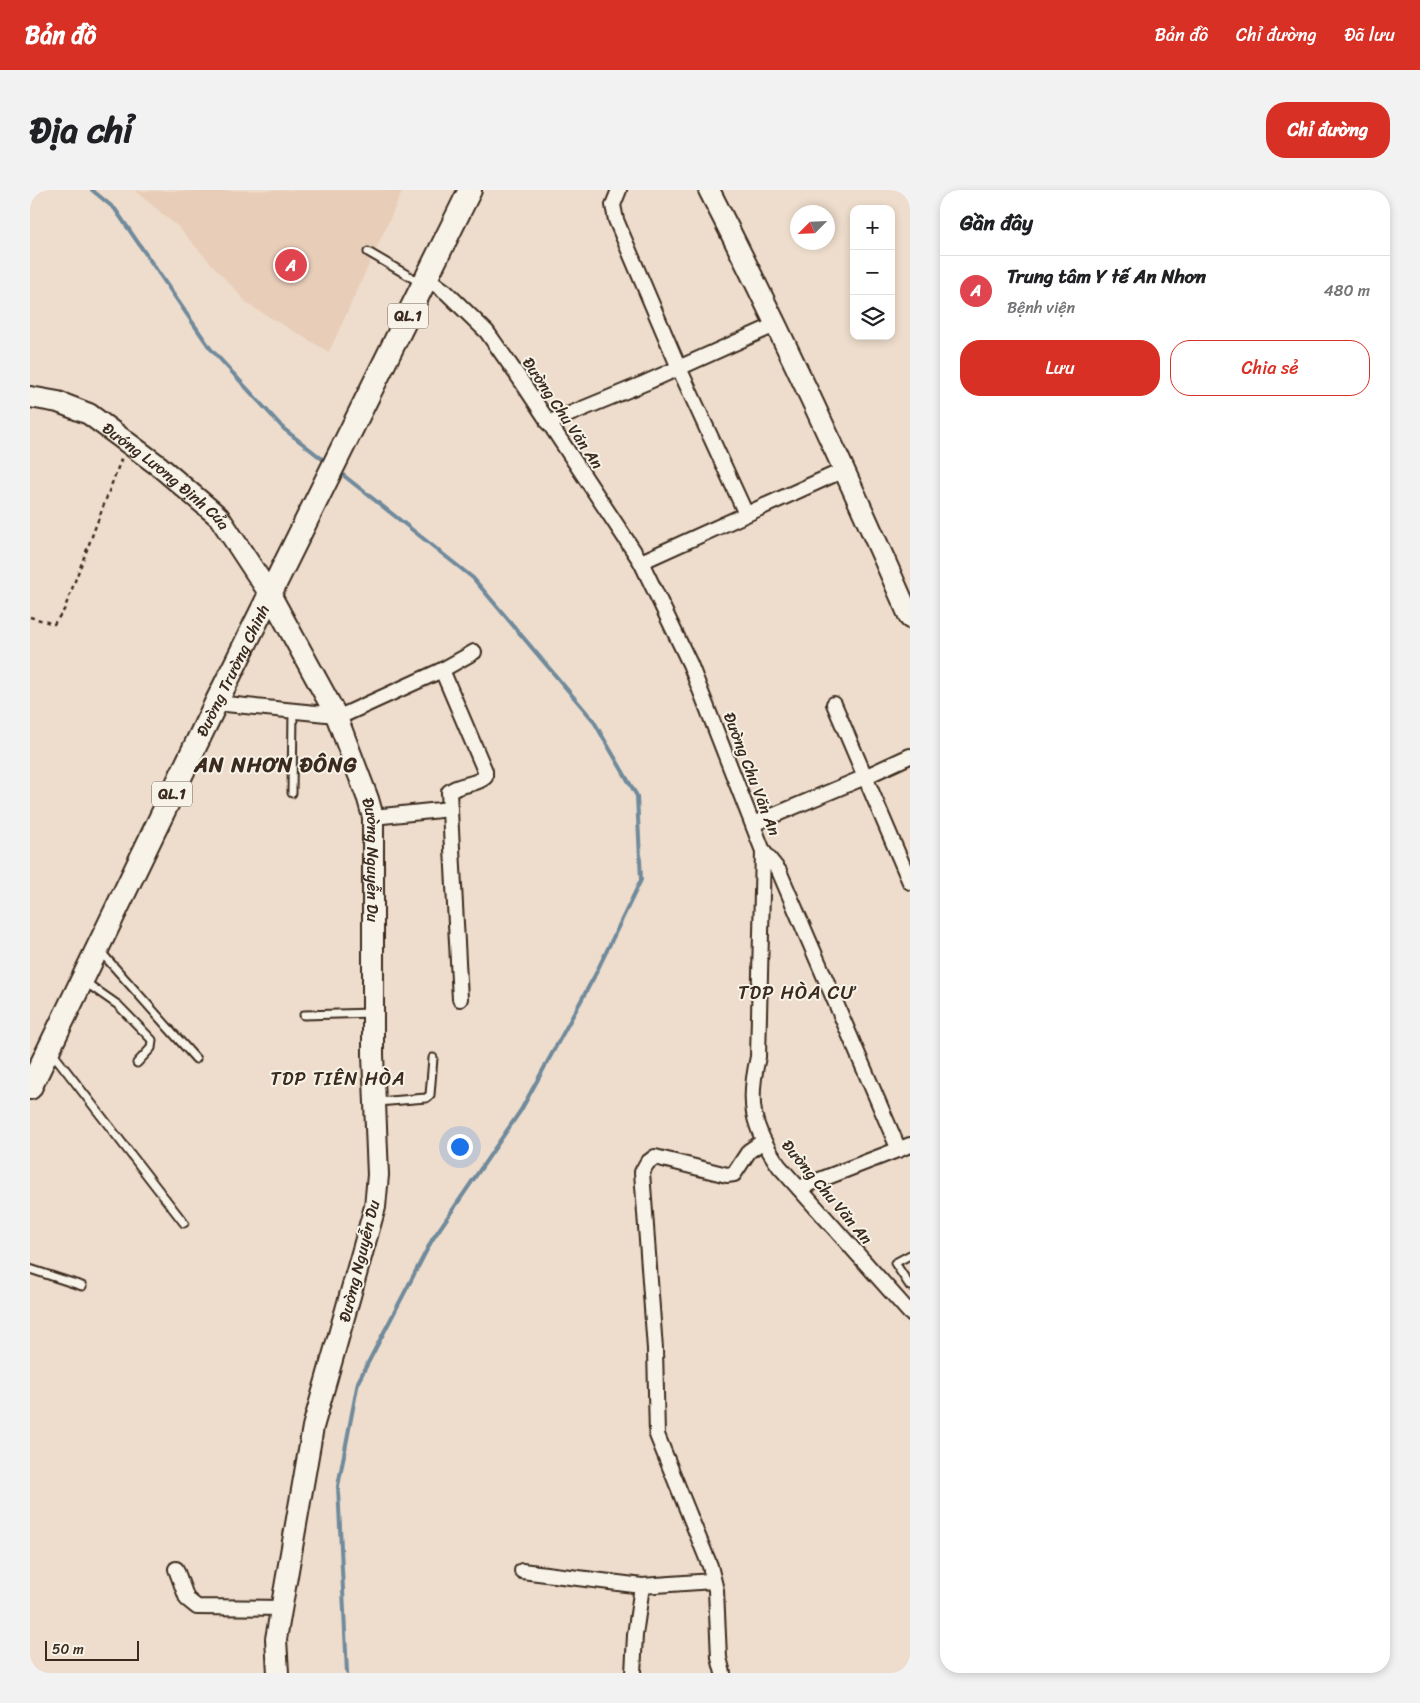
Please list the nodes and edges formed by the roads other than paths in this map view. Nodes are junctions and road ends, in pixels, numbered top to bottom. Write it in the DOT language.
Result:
graph roads {
  1 [pos="470,190"];
  2 [pos="619,190"];
  3 [pos="709,190"];
  4 [pos="368,252"];
  5 [pos="426,281"];
  6 [pos="777,324"];
  7 [pos="679,368"];
  8 [pos="30,397"];
  9 [pos="548,423"];
  10 [pos="846,469"];
  11 [pos="746,514"];
  12 [pos="641,562"];
  13 [pos="271,596"];
  14 [pos="910,618"];
  15 [pos="474,652"];
  16 [pos="442,670"];
  17 [pos="216,703"];
  18 [pos="834,704"];
  19 [pos="293,711"];
  20 [pos="336,717"];
  21 [pos="910,756"];
  22 [pos="865,777"];
  23 [pos="292,793"];
  24 [pos="450,809"];
  25 [pos="372,817"];
  26 [pos="753,824"];
  27 [pos="763,851"];
  28 [pos="910,882"];
  29 [pos="98,949"];
  30 [pos="83,980"];
  31 [pos="460,999"];
  32 [pos="372,1013"];
  33 [pos="304,1015"];
  34 [pos="49,1049"];
  35 [pos="433,1058"];
  36 [pos="196,1059"];
  37 [pos="137,1063"];
  38 [pos="30,1088"];
  39 [pos="375,1102"];
  40 [pos="762,1142"];
  41 [pos="904,1148"];
  42 [pos="799,1188"];
  43 [pos="184,1223"];
  44 [pos="910,1255"];
  45 [pos="30,1269"];
  46 [pos="82,1286"];
  47 [pos="910,1286"];
  48 [pos="910,1313"];
  49 [pos="176,1568"];
  50 [pos="522,1571"];
  51 [pos="713,1581"];
  52 [pos="642,1586"];
  53 [pos="282,1608"];
  54 [pos="278,1673"];
  55 [pos="633,1673"];
  56 [pos="723,1673"];
  1 -- 5 [label="main road, QL.1"];
  2 -- 7 [label="street"];
  3 -- 6 [label="street"];
  4 -- 5 [label="lane"];
  5 -- 9 [label="street, Đường Chu Văn An"];
  5 -- 13 [label="main road, Đường Trường Chinh / QL.1"];
  6 -- 7 [label="street"];
  6 -- 10 [label="street"];
  7 -- 9 [label="street"];
  7 -- 11 [label="street"];
  8 -- 13 [label="street, Đướng Lương Định Của"];
  9 -- 12 [label="street, Đường Chu Văn An"];
  10 -- 11 [label="street"];
  10 -- 14 [label="street"];
  11 -- 12 [label="street"];
  12 -- 26 [label="street, Đường Chu Văn An"];
  13 -- 17 [label="main road, Đường Trường Chinh / QL.1"];
  13 -- 20 [label="street, Đường Nguyễn Du"];
  15 -- 16 [label="street"];
  16 -- 20 [label="street"];
  16 -- 24 [label="street"];
  17 -- 19 [label="street"];
  17 -- 29 [label="main road, Đường Trường Chinh / QL.1"];
  18 -- 22 [label="street"];
  19 -- 20 [label="street"];
  19 -- 23 [label="lane"];
  20 -- 25 [label="street, Đường Nguyễn Du"];
  21 -- 22 [label="street"];
  22 -- 26 [label="street"];
  22 -- 28 [label="street"];
  24 -- 25 [label="street"];
  24 -- 31 [label="street"];
  25 -- 32 [label="street, Đường Nguyễn Du"];
  26 -- 27 [label="street, Đường Chu Văn An"];
  27 -- 40 [label="street, Đường Chu Văn An"];
  27 -- 41 [label="street"];
  29 -- 30 [label="main road, Đường Trường Chinh / QL.1"];
  29 -- 36 [label="lane"];
  30 -- 34 [label="main road, Đường Trường Chinh / QL.1"];
  30 -- 37 [label="lane"];
  32 -- 33 [label="lane"];
  32 -- 39 [label="street, Đường Nguyễn Du"];
  34 -- 38 [label="main road, Đường Trường Chinh / QL.1"];
  34 -- 43 [label="lane"];
  35 -- 39 [label="lane"];
  39 -- 53 [label="street, Đường Nguyễn Du"];
  40 -- 42 [label="street, Đường Chu Văn An"];
  40 -- 51 [label="street"];
  41 -- 42 [label="street"];
  42 -- 48 [label="street, Đường Chu Văn An"];
  44 -- 47 [label="lane"];
  45 -- 46 [label="lane"];
  49 -- 53 [label="street"];
  50 -- 52 [label="street"];
  51 -- 52 [label="street"];
  51 -- 56 [label="street"];
  52 -- 55 [label="street"];
  53 -- 54 [label="street, Đường Nguyễn Du"];
}
